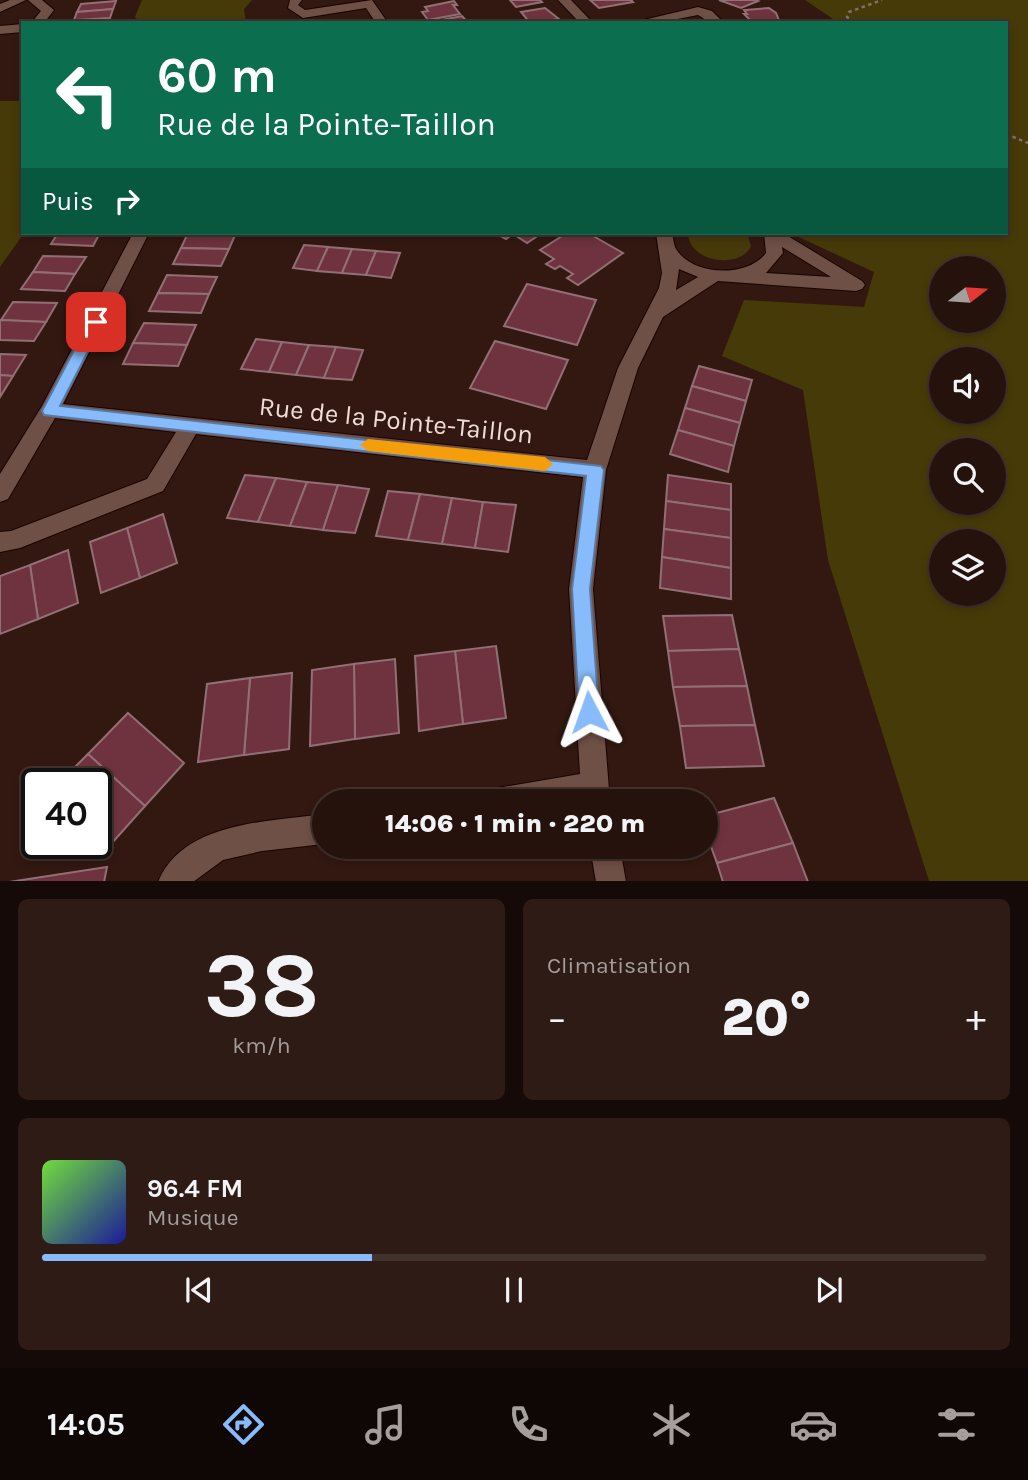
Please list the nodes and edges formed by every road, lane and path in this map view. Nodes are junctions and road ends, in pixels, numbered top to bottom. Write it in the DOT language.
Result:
graph roads {
  1 [pos="20,0"];
  2 [pos="34,0"];
  3 [pos="296,0"];
  4 [pos="564,0"];
  5 [pos="883,0"];
  6 [pos="367,2"];
  7 [pos="0,8"];
  8 [pos="39,21"];
  9 [pos="381,21"];
  10 [pos="585,21"];
  11 [pos="647,21"];
  12 [pos="716,21"];
  13 [pos="852,21"];
  14 [pos="21,28"];
  15 [pos="0,30"];
  16 [pos="1008,135"];
  17 [pos="1028,144"];
  18 [pos="141,235"];
  19 [pos="773,235"];
  20 [pos="775,235"];
  21 [pos="664,239"];
  22 [pos="715,275"];
  23 [pos="735,276"];
  24 [pos="657,313"];
  25 [pos="50,411"];
  26 [pos="190,426"];
  27 [pos="595,470"];
  28 [pos="0,494"];
  29 [pos="0,542"];
  30 [pos="595,789"];
  31 [pos="312,831"];
  32 [pos="607,859"];
  33 [pos="173,881"];
  34 [pos="611,881"];
  1 -- 7 [label="street"];
  2 -- 8 [label="street"];
  3 -- 6 [label="street"];
  4 -- 10 [label="street"];
  5 -- 13 [label="path"];
  6 -- 9 [label="street"];
  11 -- 12 [label="street"];
  14 -- 15 [label="street"];
  16 -- 17 [label="path"];
  18 -- 25 [label="street"];
  19 -- 23 [label="street"];
  20 -- 23 [label="street"];
  21 -- 22 [label="street"];
  21 -- 24 [label="street"];
  22 -- 23 [label="street"];
  22 -- 24 [label="street"];
  24 -- 27 [label="street"];
  25 -- 26 [label="street, Rue de la Pointe-Taillon"];
  25 -- 28 [label="street"];
  26 -- 27 [label="street, Rue de la Pointe-Taillon"];
  26 -- 29 [label="street"];
  27 -- 30 [label="street"];
  31 -- 33 [label="street"];
  32 -- 34 [label="street"];
}
